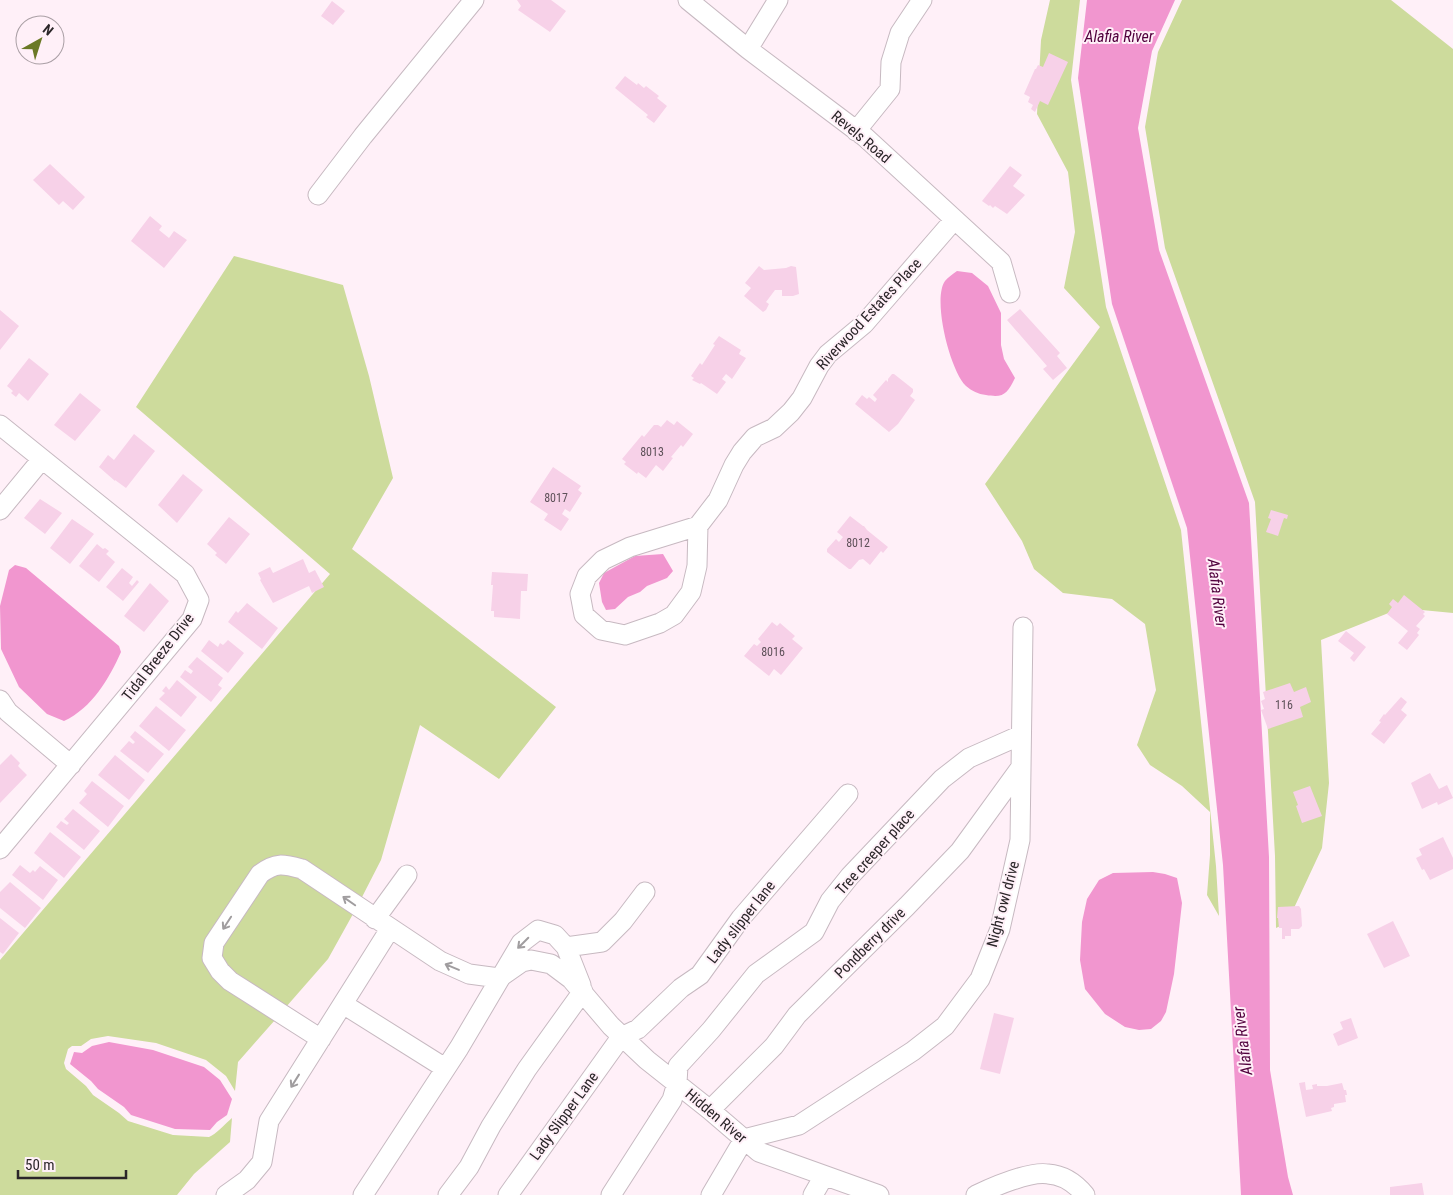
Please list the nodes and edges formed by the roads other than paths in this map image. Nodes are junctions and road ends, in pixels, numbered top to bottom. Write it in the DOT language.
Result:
graph roads {
  1 [pos="474,0"];
  2 [pos="688,0"];
  3 [pos="778,0"];
  4 [pos="922,0"];
  5 [pos="748,49"];
  6 [pos="856,131"];
  7 [pos="318,195"];
  8 [pos="954,220"];
  9 [pos="1010,293"];
  10 [pos="0,425"];
  11 [pos="42,459"];
  12 [pos="0,510"];
  13 [pos="698,526"];
  14 [pos="1023,627"];
  15 [pos="0,700"];
  16 [pos="1021,735"];
  17 [pos="70,765"];
  18 [pos="1021,767"];
  19 [pos="848,794"];
  20 [pos="0,849"];
  21 [pos="407,875"];
  22 [pos="645,892"];
  23 [pos="382,924"];
  24 [pos="566,947"];
  25 [pos="499,978"];
  26 [pos="583,991"];
  27 [pos="343,1004"];
  28 [pos="621,1037"];
  29 [pos="320,1039"];
  30 [pos="445,1068"];
  31 [pos="677,1083"];
  32 [pos="710,1110"];
  33 [pos="744,1139"];
  34 [pos="824,1176"];
  35 [pos="1018,1187"];
  36 [pos="1082,1192"];
  37 [pos="226,1195"];
  38 [pos="363,1195"];
  39 [pos="448,1195"];
  40 [pos="508,1195"];
  41 [pos="611,1195"];
  42 [pos="711,1195"];
  43 [pos="813,1195"];
  44 [pos="879,1195"];
  45 [pos="976,1195"];
  1 -- 7 [label="street"];
  2 -- 5 [label="street, Revels Road"];
  3 -- 5 [label="street"];
  4 -- 6 [label="street"];
  5 -- 6 [label="street, Revels Road"];
  6 -- 8 [label="street, Revels Road"];
  8 -- 9 [label="street, Revels Road"];
  8 -- 13 [label="street, Riverwood Estates Place"];
  10 -- 11 [label="street, Tidal Breeze Drive"];
  11 -- 12 [label="street"];
  11 -- 17 [label="street, Tidal Breeze Drive"];
  13 -- 13 [label="street"];
  14 -- 16 [label="street, Night owl drive"];
  15 -- 17 [label="street"];
  16 -- 18 [label="street, Night owl drive"];
  16 -- 31 [label="street, Tree creeper place"];
  17 -- 20 [label="street, Tidal Breeze Drive"];
  18 -- 32 [label="street, Pondberry drive"];
  18 -- 33 [label="street, Night owl drive"];
  19 -- 28 [label="street, Lady slipper lane"];
  21 -- 23 [label="street"];
  22 -- 24 [label="street"];
  25 -- 23 [label="street, one-way"];
  23 -- 27 [label="street"];
  23 -- 29 [label="street, one-way"];
  24 -- 25 [label="street, Hidden River, one-way"];
  24 -- 26 [label="street, Hidden River"];
  25 -- 26 [label="street, Hidden River"];
  25 -- 30 [label="street, Hidden River"];
  26 -- 28 [label="street, Hidden River"];
  26 -- 39 [label="street"];
  27 -- 29 [label="street"];
  27 -- 30 [label="street"];
  28 -- 31 [label="street, Hidden River"];
  28 -- 40 [label="street, Lady Slipper Lane"];
  29 -- 37 [label="street, one-way"];
  30 -- 38 [label="street, Hidden River"];
  31 -- 32 [label="street, Hidden River"];
  31 -- 41 [label="street"];
  32 -- 33 [label="street, Hidden River"];
  33 -- 34 [label="street, Hidden River"];
  33 -- 42 [label="street"];
  34 -- 43 [label="street"];
  34 -- 44 [label="street, Hidden River"];
  35 -- 36 [label="street"];
  35 -- 45 [label="street"];
}
